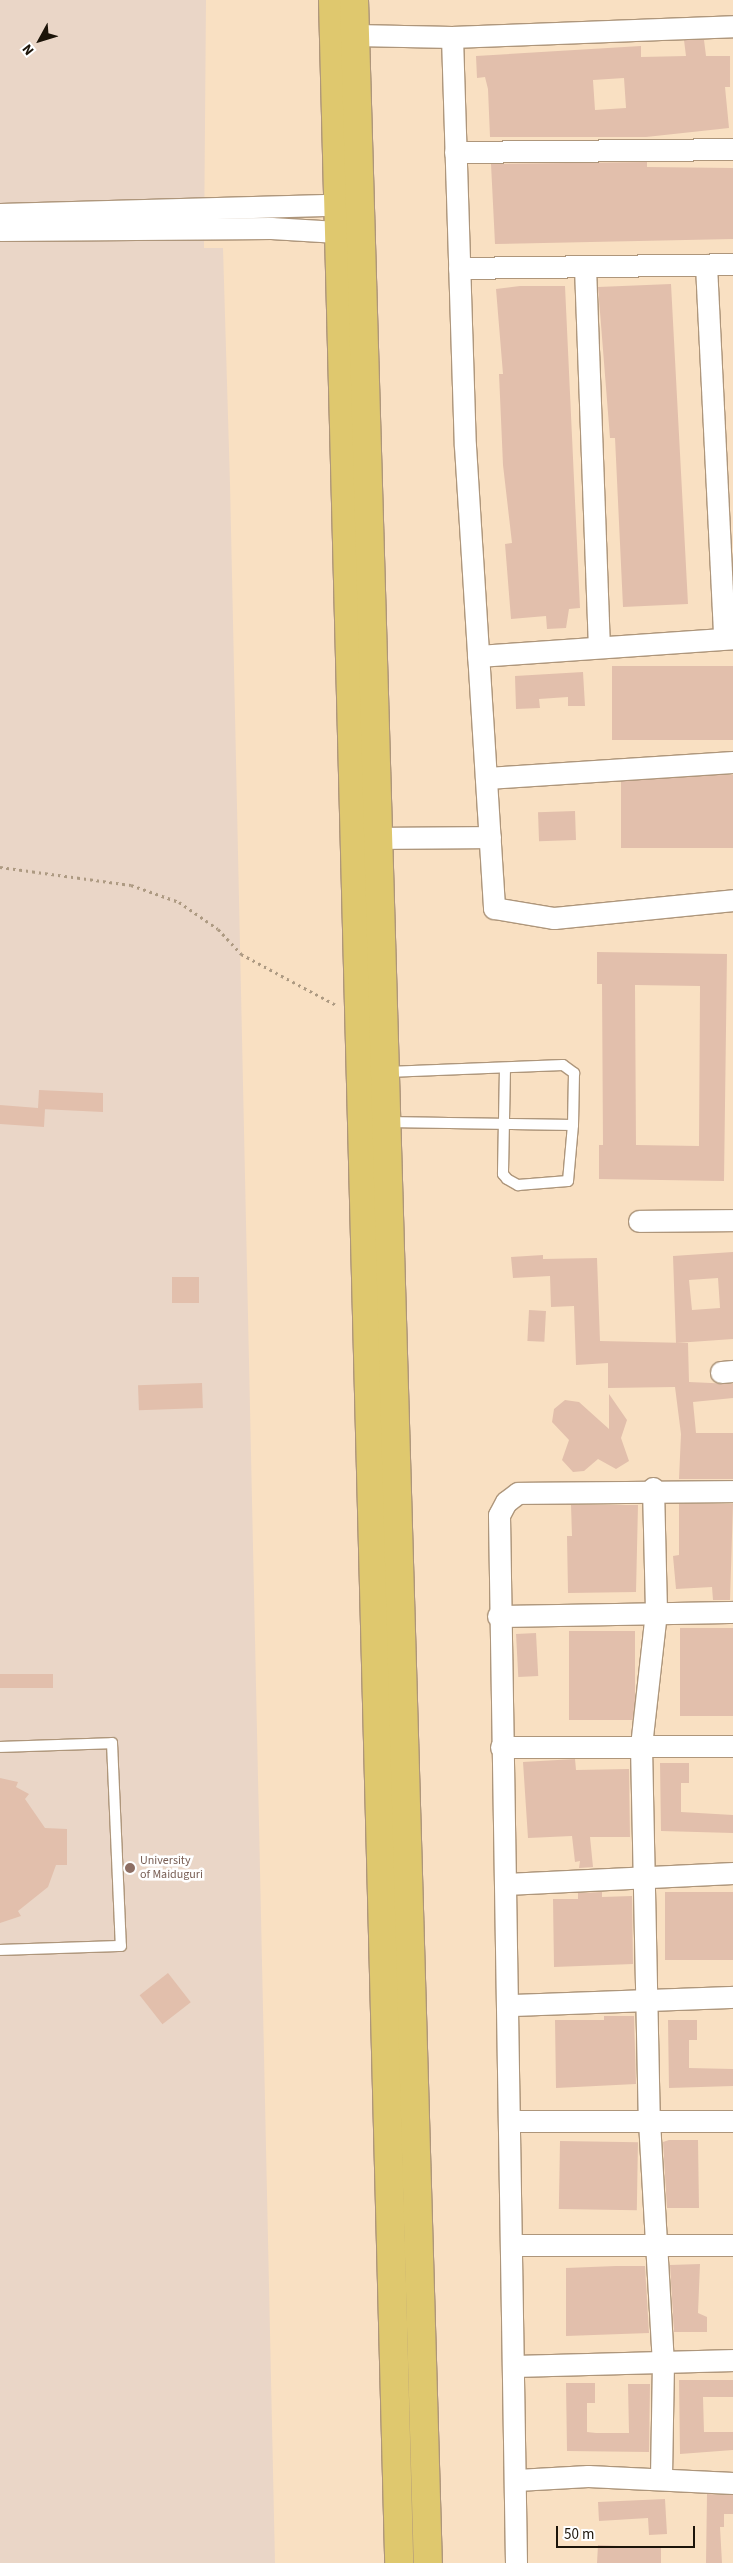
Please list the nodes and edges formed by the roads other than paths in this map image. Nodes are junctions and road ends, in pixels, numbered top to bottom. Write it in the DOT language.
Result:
graph roads {
  1 [pos="333,0"];
  2 [pos="354,0"];
  3 [pos="733,26"];
  4 [pos="355,36"];
  5 [pos="452,37"];
  6 [pos="733,149"];
  7 [pos="455,152"];
  8 [pos="349,204"];
  9 [pos="0,214"];
  10 [pos="0,230"];
  11 [pos="350,233"];
  12 [pos="733,264"];
  13 [pos="706,265"];
  14 [pos="586,266"];
  15 [pos="459,268"];
  16 [pos="728,638"];
  17 [pos="599,647"];
  18 [pos="478,656"];
  19 [pos="733,762"];
  20 [pos="486,778"];
  21 [pos="490,837"];
  22 [pos="378,838"];
  23 [pos="733,900"];
  24 [pos="504,1068"];
  25 [pos="384,1072"];
  26 [pos="386,1122"];
  27 [pos="502,1124"];
  28 [pos="573,1125"];
  29 [pos="733,1220"];
  30 [pos="639,1221"];
  31 [pos="653,1488"];
  32 [pos="733,1491"];
  33 [pos="656,1612"];
  34 [pos="733,1612"];
  35 [pos="498,1616"];
  36 [pos="0,1746"];
  37 [pos="641,1746"];
  38 [pos="733,1746"];
  39 [pos="501,1747"];
  40 [pos="733,1873"];
  41 [pos="643,1876"];
  42 [pos="506,1884"];
  43 [pos="0,1950"];
  44 [pos="733,1996"];
  45 [pos="648,2000"];
  46 [pos="510,2005"];
  47 [pos="649,2121"];
  48 [pos="733,2121"];
  49 [pos="511,2122"];
  50 [pos="514,2245"];
  51 [pos="658,2245"];
  52 [pos="733,2245"];
  53 [pos="733,2360"];
  54 [pos="663,2362"];
  55 [pos="516,2366"];
  56 [pos="661,2478"];
  57 [pos="516,2480"];
  58 [pos="733,2482"];
  59 [pos="399,2563"];
  60 [pos="428,2563"];
  61 [pos="516,2563"];
  1 -- 8 [label="highway"];
  2 -- 4 [label="highway"];
  3 -- 5 [label="street"];
  4 -- 5 [label="street"];
  4 -- 8 [label="highway"];
  5 -- 7 [label="street"];
  6 -- 7 [label="street"];
  7 -- 15 [label="street"];
  8 -- 9 [label="street"];
  8 -- 11 [label="highway"];
  10 -- 11 [label="street"];
  11 -- 22 [label="highway"];
  11 -- 59 [label="highway"];
  12 -- 13 [label="street"];
  13 -- 14 [label="street"];
  13 -- 16 [label="street"];
  14 -- 15 [label="street"];
  14 -- 17 [label="street"];
  15 -- 18 [label="street"];
  16 -- 17 [label="street"];
  17 -- 18 [label="street"];
  18 -- 20 [label="street"];
  19 -- 20 [label="street"];
  20 -- 21 [label="street"];
  21 -- 22 [label="street"];
  21 -- 23 [label="street"];
  22 -- 25 [label="highway"];
  24 -- 25 [label="lane"];
  24 -- 27 [label="lane"];
  24 -- 28 [label="lane"];
  25 -- 26 [label="highway"];
  26 -- 27 [label="lane"];
  26 -- 60 [label="highway"];
  27 -- 28 [label="lane"];
  27 -- 28 [label="lane"];
  29 -- 30 [label="street"];
  31 -- 32 [label="street"];
  31 -- 33 [label="street"];
  31 -- 35 [label="street"];
  33 -- 34 [label="street"];
  33 -- 35 [label="street"];
  33 -- 37 [label="street"];
  35 -- 39 [label="street"];
  36 -- 43 [label="lane"];
  37 -- 38 [label="street"];
  37 -- 39 [label="street"];
  37 -- 41 [label="street"];
  39 -- 42 [label="street"];
  40 -- 41 [label="street"];
  41 -- 42 [label="street"];
  41 -- 45 [label="street"];
  42 -- 46 [label="street"];
  44 -- 45 [label="street"];
  45 -- 46 [label="street"];
  45 -- 47 [label="street"];
  46 -- 49 [label="street"];
  47 -- 48 [label="street"];
  47 -- 49 [label="street"];
  47 -- 51 [label="street"];
  49 -- 50 [label="street"];
  50 -- 51 [label="street"];
  50 -- 55 [label="street"];
  51 -- 52 [label="street"];
  51 -- 54 [label="street"];
  53 -- 54 [label="street"];
  54 -- 55 [label="street"];
  54 -- 56 [label="street"];
  55 -- 57 [label="street"];
  56 -- 57 [label="street"];
  56 -- 58 [label="street"];
  57 -- 61 [label="street"];
}
